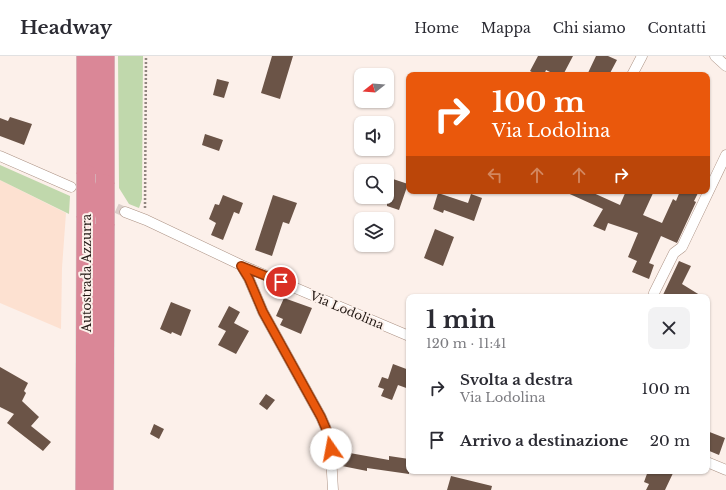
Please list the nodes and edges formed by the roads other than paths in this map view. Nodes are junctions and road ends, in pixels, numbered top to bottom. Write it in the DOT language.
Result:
graph roads {
  1 [pos="86,56"];
  2 [pos="105,56"];
  3 [pos="642,56"];
  4 [pos="715,56"];
  5 [pos="726,66"];
  6 [pos="634,72"];
  7 [pos="726,155"];
  8 [pos="0,156"];
  9 [pos="71,187"];
  10 [pos="710,188"];
  11 [pos="707,194"];
  12 [pos="125,212"];
  13 [pos="241,266"];
  14 [pos="654,293"];
  15 [pos="406,335"];
  16 [pos="710,463"];
  17 [pos="726,470"];
  18 [pos="86,490"];
  19 [pos="104,490"];
  20 [pos="333,490"];
  1 -- 18 [label="highway, Autostrada Azzurra, bridge"];
  2 -- 19 [label="highway, Autostrada Azzurra, bridge"];
  3 -- 6 [label="street"];
  4 -- 5 [label="street"];
  7 -- 10 [label="street"];
  8 -- 9 [label="street"];
  11 -- 14 [label="street"];
  12 -- 13 [label="street, Via Lodolina"];
  13 -- 15 [label="street, Via Lodolina"];
  13 -- 20 [label="street"];
  16 -- 17 [label="street"];
}
